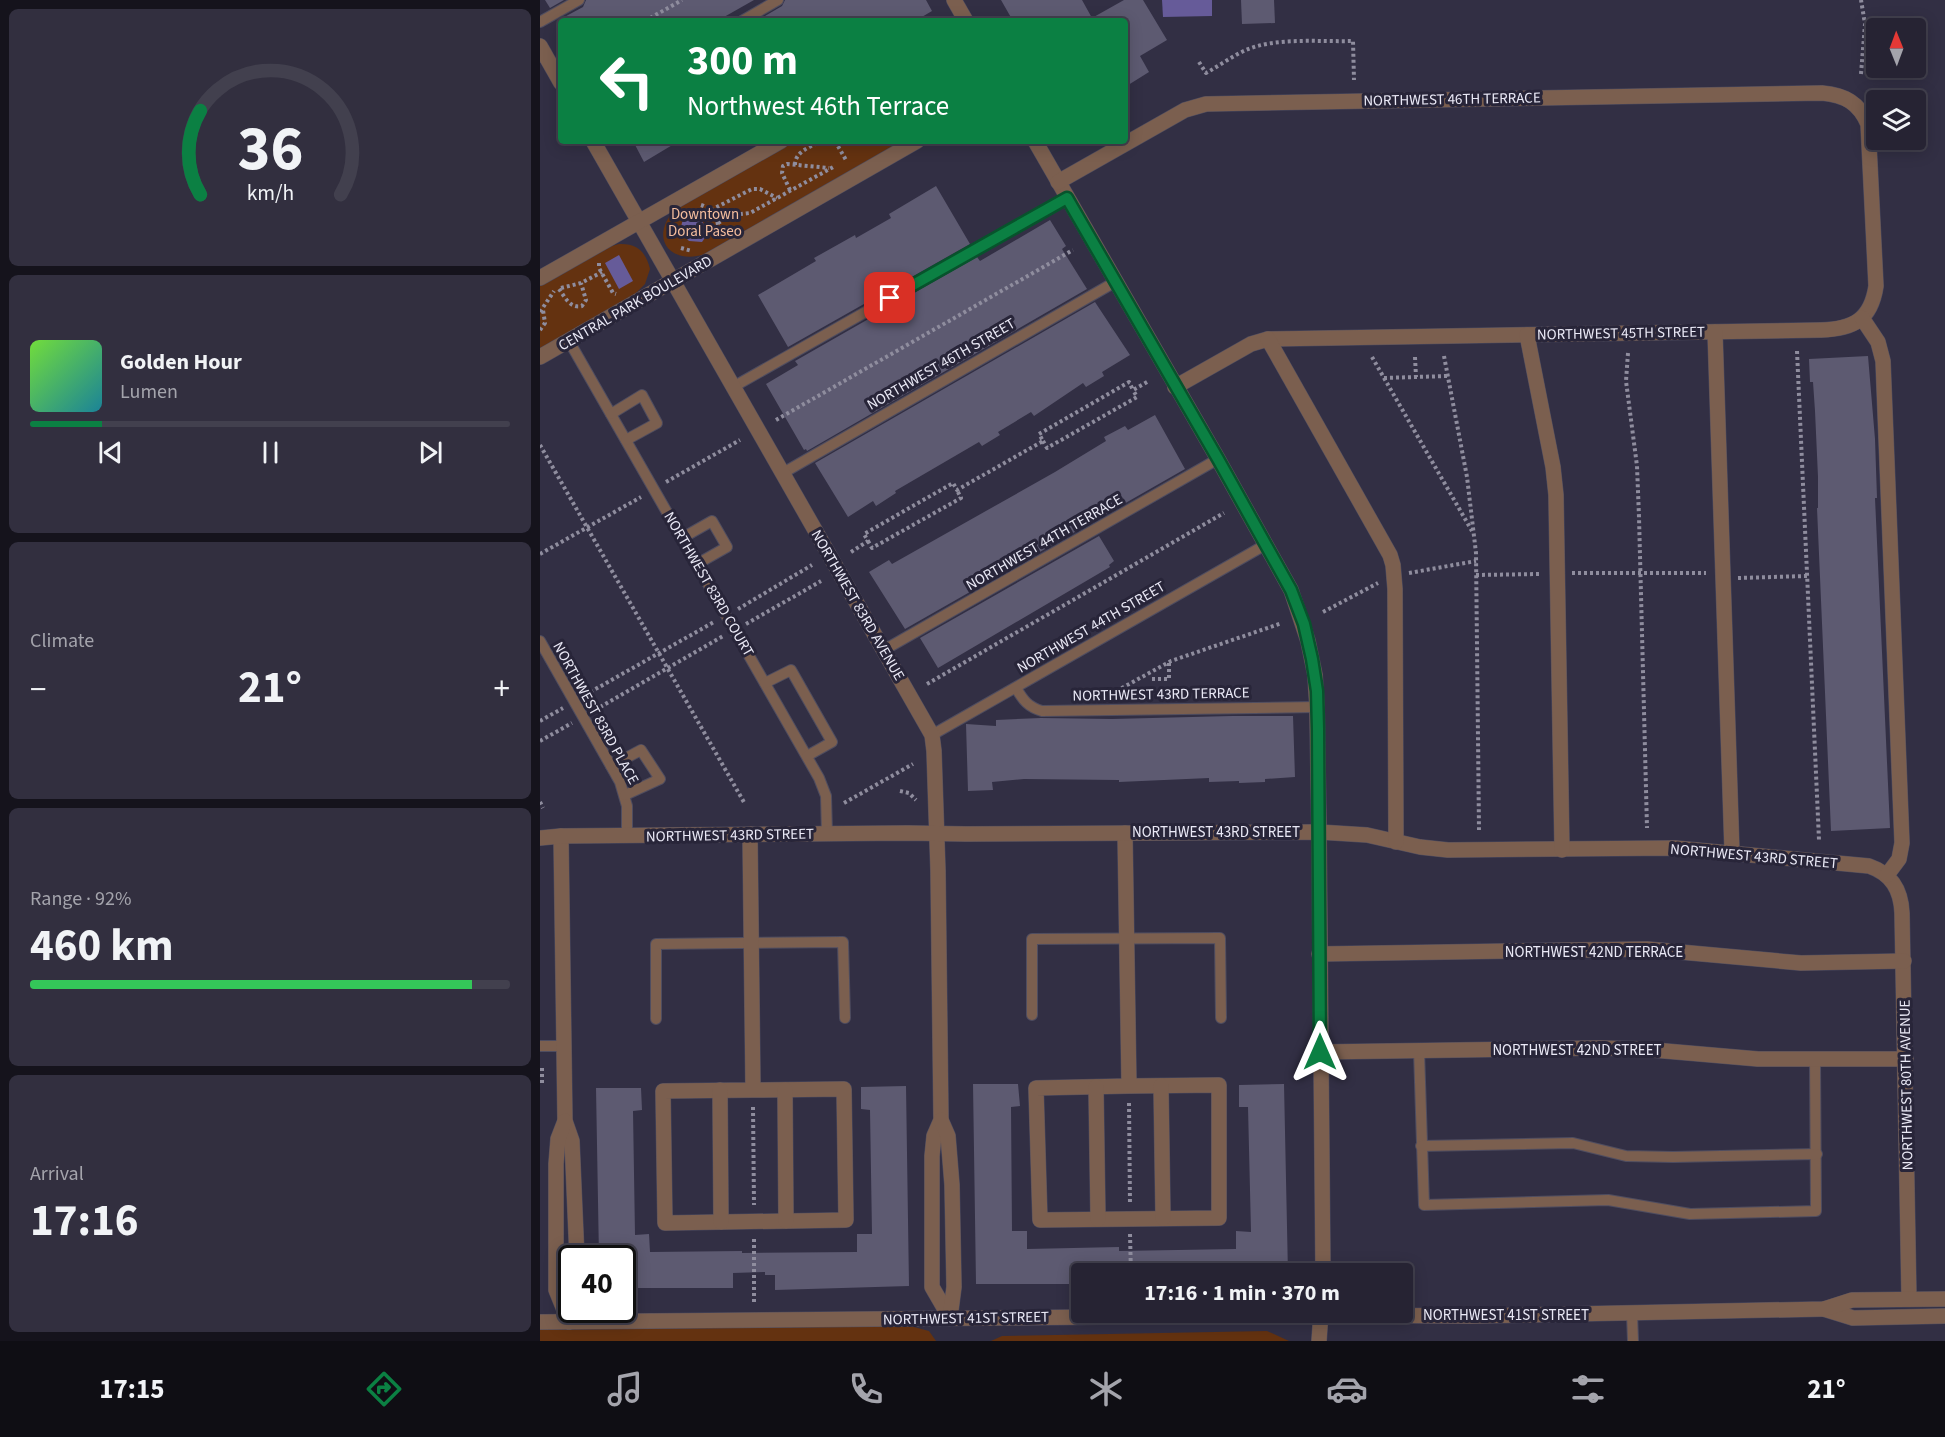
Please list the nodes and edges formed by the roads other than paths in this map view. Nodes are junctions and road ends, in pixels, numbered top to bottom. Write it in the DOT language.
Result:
graph roads {
  1 [pos="579,0"];
  2 [pos="778,0"];
  3 [pos="954,0"];
  4 [pos="747,18"];
  5 [pos="964,18"];
  6 [pos="540,22"];
  7 [pos="540,46"];
  8 [pos="558,78"];
  9 [pos="1128,142"];
  10 [pos="595,144"];
  11 [pos="776,144"];
  12 [pos="912,144"];
  13 [pos="1037,144"];
  14 [pos="1125,144"];
  15 [pos="1058,182"];
  16 [pos="1067,198"];
  17 [pos="639,221"];
  18 [pos="540,278"];
  19 [pos="673,281"];
  20 [pos="1115,282"];
  21 [pos="1862,318"];
  22 [pos="1715,332"];
  23 [pos="1527,335"];
  24 [pos="1268,339"];
  25 [pos="569,341"];
  26 [pos="540,357"];
  27 [pos="733,387"];
  28 [pos="1175,387"];
  29 [pos="611,414"];
  30 [pos="626,440"];
  31 [pos="1218,459"];
  32 [pos="783,473"];
  33 [pos="682,538"];
  34 [pos="1265,545"];
  35 [pos="697,564"];
  36 [pos="540,641"];
  37 [pos="884,650"];
  38 [pos="765,683"];
  39 [pos="1017,687"];
  40 [pos="1317,707"];
  41 [pos="932,735"];
  42 [pos="807,756"];
  43 [pos="611,766"];
  44 [pos="625,795"];
  45 [pos="1125,832"];
  46 [pos="1319,832"];
  47 [pos="750,834"];
  48 [pos="827,834"];
  49 [pos="937,834"];
  50 [pos="561,836"];
  51 [pos="627,836"];
  52 [pos="540,838"];
  53 [pos="1396,842"];
  54 [pos="1562,850"];
  55 [pos="1732,852"];
  56 [pos="1887,875"];
  57 [pos="1127,939"];
  58 [pos="751,943"];
  59 [pos="1319,954"];
  60 [pos="1904,961"];
  61 [pos="1032,1015"];
  62 [pos="656,1018"];
  63 [pos="845,1018"];
  64 [pos="1221,1018"];
  65 [pos="540,1046"];
  66 [pos="564,1046"];
  67 [pos="1419,1051"];
  68 [pos="1320,1052"];
  69 [pos="1906,1059"];
  70 [pos="1815,1060"];
  71 [pos="1161,1086"];
  72 [pos="1096,1087"];
  73 [pos="720,1090"];
  74 [pos="785,1090"];
  75 [pos="1129,1094"];
  76 [pos="753,1098"];
  77 [pos="941,1119"];
  78 [pos="565,1121"];
  79 [pos="1421,1146"];
  80 [pos="1816,1154"];
  81 [pos="1163,1218"];
  82 [pos="1098,1219"];
  83 [pos="786,1221"];
  84 [pos="721,1222"];
  85 [pos="577,1245"];
  86 [pos="1323,1263"];
  87 [pos="558,1293"];
  88 [pos="1910,1299"];
  89 [pos="1945,1299"];
  90 [pos="1824,1309"];
  91 [pos="1632,1314"];
  92 [pos="1413,1315"];
  93 [pos="636,1316"];
  94 [pos="1945,1316"];
  95 [pos="1071,1317"];
  96 [pos="950,1318"];
  97 [pos="558,1319"];
  98 [pos="540,1322"];
  99 [pos="1320,1323"];
  100 [pos="1319,1341"];
  101 [pos="1633,1341"];
  1 -- 6 [label="lane"];
  2 -- 4 [label="lane"];
  3 -- 5 [label="street"];
  7 -- 8 [label="street"];
  9 -- 21 [label="street, NORTHWEST 46TH TERRACE"];
  10 -- 17 [label="street, NORTHWEST 83RD AVENUE"];
  11 -- 17 [label="street"];
  12 -- 19 [label="street, CENTRAL PARK BOULEVARD"];
  13 -- 15 [label="street"];
  14 -- 15 [label="street, NORTHWEST 46TH TERRACE"];
  15 -- 16 [label="street"];
  16 -- 20 [label="street"];
  16 -- 27 [label="lane"];
  17 -- 18 [label="street"];
  17 -- 19 [label="street, NORTHWEST 83RD AVENUE"];
  19 -- 25 [label="street, CENTRAL PARK BOULEVARD"];
  19 -- 27 [label="street, NORTHWEST 83RD AVENUE"];
  20 -- 28 [label="street"];
  20 -- 32 [label="lane, NORTHWEST 46TH STREET"];
  21 -- 22 [label="street, NORTHWEST 45TH STREET"];
  21 -- 56 [label="street"];
  22 -- 23 [label="street, NORTHWEST 45TH STREET"];
  22 -- 55 [label="street"];
  23 -- 24 [label="street, NORTHWEST 45TH STREET"];
  23 -- 54 [label="street"];
  24 -- 28 [label="street, NORTHWEST 45TH STREET"];
  24 -- 53 [label="street"];
  25 -- 26 [label="street, CENTRAL PARK BOULEVARD"];
  25 -- 29 [label="lane, NORTHWEST 83RD COURT"];
  27 -- 32 [label="street, NORTHWEST 83RD AVENUE"];
  28 -- 31 [label="street"];
  29 -- 30 [label="lane, NORTHWEST 83RD COURT"];
  29 -- 30 [label="lane"];
  30 -- 33 [label="lane, NORTHWEST 83RD COURT"];
  31 -- 34 [label="street"];
  31 -- 37 [label="lane, NORTHWEST 44TH TERRACE"];
  32 -- 37 [label="street, NORTHWEST 83RD AVENUE"];
  33 -- 35 [label="lane, NORTHWEST 83RD COURT"];
  33 -- 35 [label="lane"];
  34 -- 39 [label="lane, NORTHWEST 44TH STREET"];
  34 -- 40 [label="street"];
  35 -- 38 [label="lane, NORTHWEST 83RD COURT"];
  36 -- 43 [label="lane, NORTHWEST 83RD PLACE"];
  37 -- 41 [label="street, NORTHWEST 83RD AVENUE"];
  38 -- 42 [label="lane, NORTHWEST 83RD COURT"];
  38 -- 42 [label="lane"];
  39 -- 40 [label="lane, NORTHWEST 43RD TERRACE"];
  39 -- 41 [label="lane, NORTHWEST 44TH STREET"];
  40 -- 46 [label="street"];
  41 -- 49 [label="street, NORTHWEST 83RD AVENUE"];
  42 -- 48 [label="lane, NORTHWEST 83RD COURT"];
  43 -- 44 [label="lane, NORTHWEST 83RD PLACE"];
  43 -- 44 [label="lane"];
  44 -- 51 [label="lane, NORTHWEST 83RD PLACE"];
  45 -- 46 [label="street, NORTHWEST 43RD STREET"];
  45 -- 49 [label="street, NORTHWEST 43RD STREET"];
  45 -- 57 [label="street"];
  46 -- 53 [label="street, NORTHWEST 43RD STREET"];
  46 -- 59 [label="street"];
  47 -- 48 [label="street, NORTHWEST 43RD STREET"];
  47 -- 51 [label="street, NORTHWEST 43RD STREET"];
  47 -- 58 [label="street"];
  48 -- 49 [label="street, NORTHWEST 43RD STREET"];
  49 -- 77 [label="street, NORTHWEST 83RD AVENUE"];
  50 -- 51 [label="street, NORTHWEST 43RD STREET"];
  50 -- 52 [label="street, NORTHWEST 43RD STREET"];
  50 -- 66 [label="street"];
  53 -- 54 [label="street, NORTHWEST 43RD STREET"];
  54 -- 55 [label="street, NORTHWEST 43RD STREET"];
  55 -- 56 [label="street, NORTHWEST 43RD STREET"];
  56 -- 60 [label="street, NORTHWEST 80TH AVENUE"];
  57 -- 61 [label="lane"];
  57 -- 64 [label="lane"];
  57 -- 75 [label="street"];
  58 -- 62 [label="lane"];
  58 -- 63 [label="lane"];
  58 -- 76 [label="street"];
  59 -- 60 [label="street, NORTHWEST 42ND TERRACE"];
  59 -- 68 [label="street"];
  60 -- 69 [label="street, NORTHWEST 80TH AVENUE"];
  65 -- 66 [label="lane"];
  66 -- 78 [label="street"];
  67 -- 68 [label="street, NORTHWEST 42ND STREET"];
  67 -- 70 [label="street, NORTHWEST 42ND STREET"];
  67 -- 79 [label="lane"];
  68 -- 86 [label="street"];
  69 -- 70 [label="street, NORTHWEST 42ND STREET"];
  69 -- 88 [label="street, NORTHWEST 80TH AVENUE"];
  70 -- 80 [label="lane"];
  71 -- 75 [label="street"];
  71 -- 81 [label="street"];
  71 -- 81 [label="street"];
  72 -- 75 [label="street"];
  72 -- 82 [label="street"];
  72 -- 82 [label="street"];
  73 -- 76 [label="street"];
  73 -- 84 [label="street"];
  73 -- 84 [label="street"];
  74 -- 76 [label="street"];
  74 -- 83 [label="street"];
  74 -- 83 [label="street"];
  77 -- 96 [label="street, NORTHWEST 83RD AVENUE"];
  77 -- 96 [label="street, NORTHWEST 83RD AVENUE"];
  78 -- 85 [label="street"];
  78 -- 87 [label="street"];
  79 -- 80 [label="lane"];
  79 -- 80 [label="lane"];
  81 -- 82 [label="street"];
  83 -- 84 [label="street"];
  88 -- 89 [label="street, NORTHWEST 41ST STREET"];
  88 -- 90 [label="street, NORTHWEST 41ST STREET"];
  90 -- 91 [label="street, NORTHWEST 41ST STREET"];
  90 -- 94 [label="street, NORTHWEST 41ST STREET"];
  91 -- 92 [label="street, NORTHWEST 41ST STREET"];
  91 -- 101 [label="lane"];
  93 -- 96 [label="street, NORTHWEST 41ST STREET"];
  95 -- 96 [label="street, NORTHWEST 41ST STREET"];
  97 -- 98 [label="street, NORTHWEST 41ST STREET"];
  99 -- 100 [label="street"];
}
